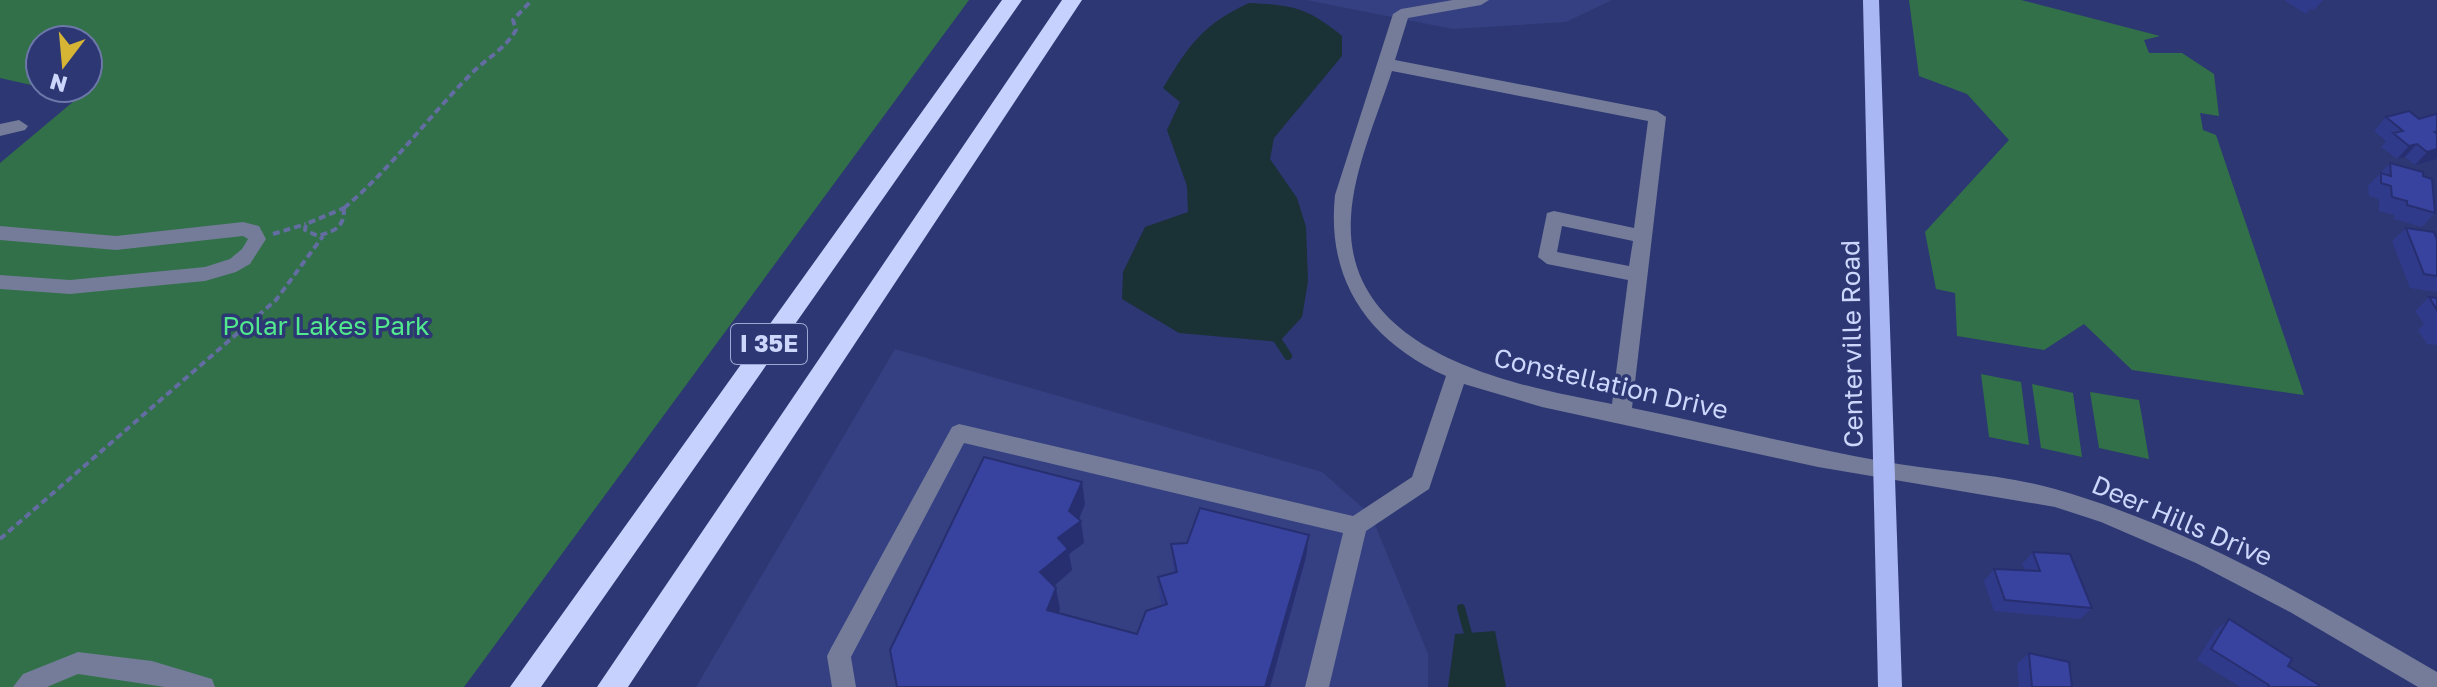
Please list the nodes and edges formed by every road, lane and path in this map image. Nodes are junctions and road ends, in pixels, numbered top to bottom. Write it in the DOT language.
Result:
graph roads {
  1 [pos="532,0"];
  2 [pos="1012,0"];
  3 [pos="1072,0"];
  4 [pos="1481,0"];
  5 [pos="1871,0"];
  6 [pos="1385,64"];
  7 [pos="19,126"];
  8 [pos="0,130"];
  9 [pos="344,208"];
  10 [pos="306,224"];
  11 [pos="0,233"];
  12 [pos="323,236"];
  13 [pos="1642,236"];
  14 [pos="257,239"];
  15 [pos="1637,275"];
  16 [pos="0,282"];
  17 [pos="1457,372"];
  18 [pos="1621,414"];
  19 [pos="1883,470"];
  20 [pos="1356,526"];
  21 [pos="0,539"];
  22 [pos="2437,685"];
  23 [pos="25,687"];
  24 [pos="203,687"];
  25 [pos="524,687"];
  26 [pos="611,687"];
  27 [pos="844,687"];
  28 [pos="1317,687"];
  29 [pos="1890,687"];
  1 -- 9 [label="path"];
  2 -- 25 [label="highway, I 35E"];
  3 -- 26 [label="highway, I 35E"];
  4 -- 6 [label="street, Constellation Drive"];
  5 -- 19 [label="main road, Centerville Road"];
  6 -- 13 [label="street"];
  6 -- 17 [label="street, Constellation Drive"];
  7 -- 8 [label="street"];
  9 -- 10 [label="path"];
  9 -- 12 [label="path"];
  10 -- 12 [label="path"];
  10 -- 14 [label="path"];
  11 -- 14 [label="street"];
  12 -- 21 [label="path"];
  13 -- 15 [label="street"];
  13 -- 15 [label="street"];
  14 -- 16 [label="street"];
  15 -- 18 [label="street"];
  17 -- 18 [label="street, Constellation Drive"];
  17 -- 20 [label="street"];
  18 -- 19 [label="street, Constellation Drive"];
  19 -- 22 [label="street, Deer Hills Drive"];
  19 -- 29 [label="main road, Centerville Road"];
  20 -- 27 [label="street"];
  20 -- 28 [label="street"];
  23 -- 24 [label="street"];
}
